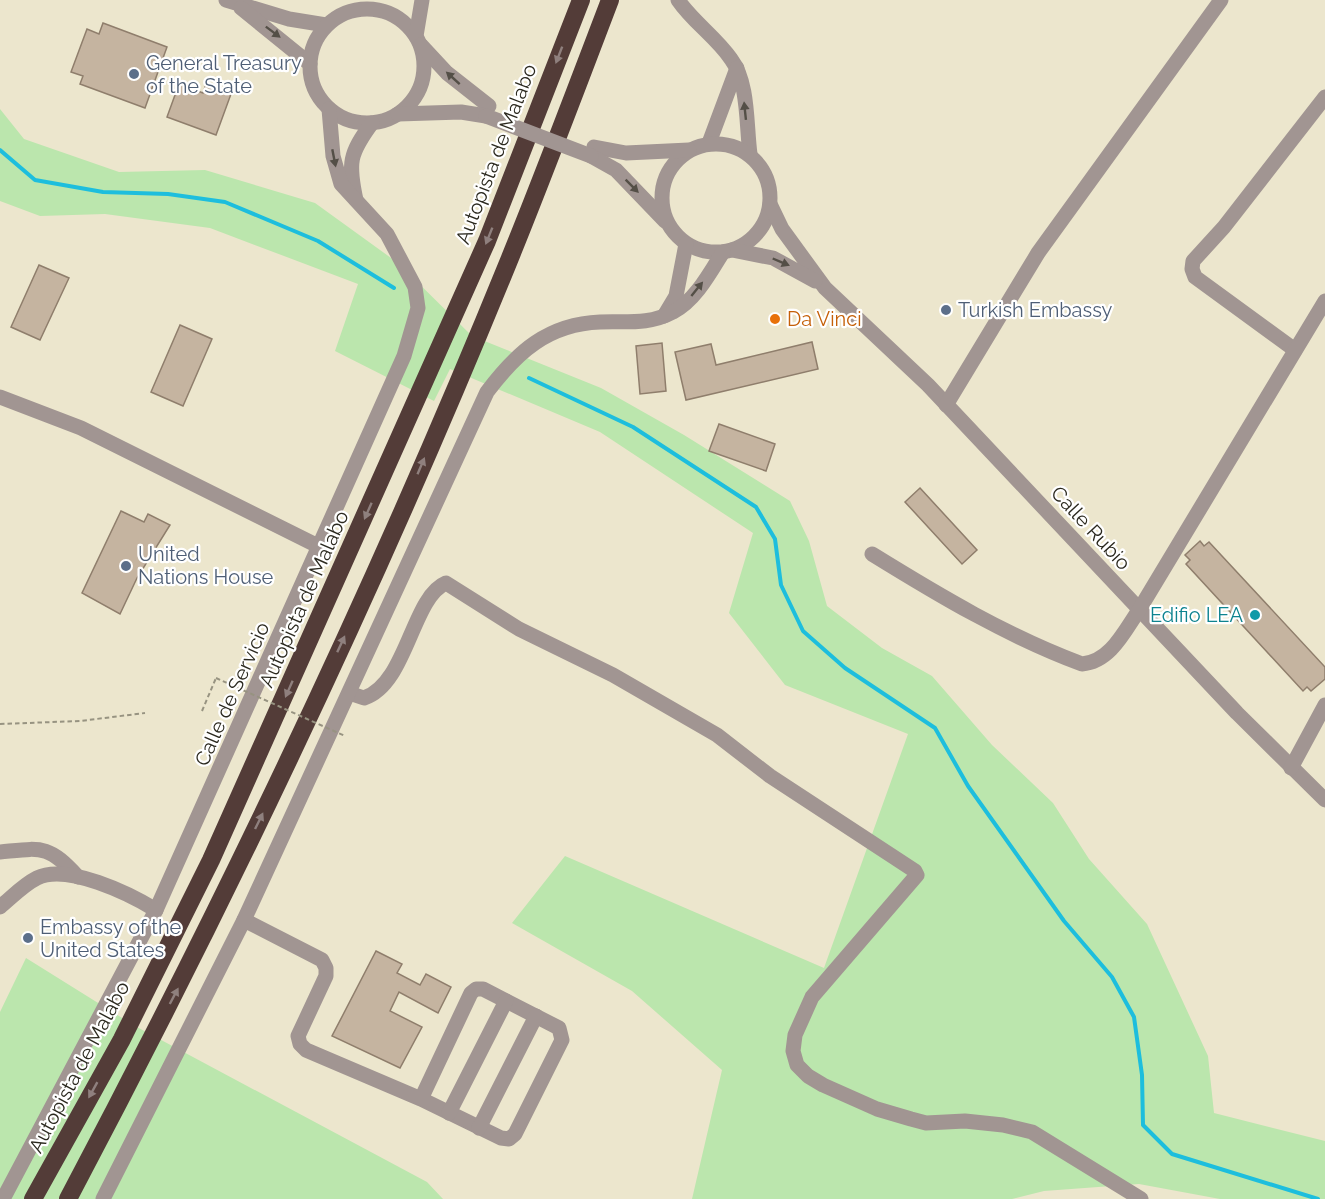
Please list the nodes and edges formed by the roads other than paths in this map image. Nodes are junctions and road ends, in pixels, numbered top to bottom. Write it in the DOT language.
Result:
graph roads {
  1 [pos="422,0"];
  2 [pos="581,0"];
  3 [pos="610,0"];
  4 [pos="678,0"];
  5 [pos="1221,0"];
  6 [pos="230,2"];
  7 [pos="374,4"];
  8 [pos="326,25"];
  9 [pos="418,41"];
  10 [pos="310,64"];
  11 [pos="737,68"];
  12 [pos="1325,97"];
  13 [pos="329,109"];
  14 [pos="487,111"];
  15 [pos="398,114"];
  16 [pos="372,123"];
  17 [pos="709,143"];
  18 [pos="689,150"];
  19 [pos="593,152"];
  20 [pos="750,154"];
  21 [pos="356,200"];
  22 [pos="770,204"];
  23 [pos="667,223"];
  24 [pos="686,244"];
  25 [pos="727,251"];
  26 [pos="825,288"];
  27 [pos="1325,301"];
  28 [pos="664,316"];
  29 [pos="1295,350"];
  30 [pos="0,397"];
  31 [pos="946,405"];
  32 [pos="320,547"];
  33 [pos="872,554"];
  34 [pos="1139,610"];
  35 [pos="349,693"];
  36 [pos="1325,705"];
  37 [pos="1291,768"];
  38 [pos="1325,800"];
  39 [pos="0,852"];
  40 [pos="78,877"];
  41 [pos="0,907"];
  42 [pos="156,910"];
  43 [pos="244,920"];
  44 [pos="506,1001"];
  45 [pos="536,1016"];
  46 [pos="421,1099"];
  47 [pos="449,1113"];
  48 [pos="479,1128"];
  49 [pos="3,1199"];
  50 [pos="33,1199"];
  51 [pos="68,1199"];
  52 [pos="103,1199"];
  53 [pos="1141,1199"];
  1 -- 9 [label="street"];
  2 -- 50 [label="highway, Autopista de Malabo, one-way"];
  51 -- 3 [label="highway, one-way"];
  4 -- 11 [label="street"];
  5 -- 31 [label="street"];
  6 -- 8 [label="street"];
  6 -- 10 [label="street, one-way"];
  7 -- 8 [label="street"];
  7 -- 9 [label="street"];
  8 -- 10 [label="street"];
  14 -- 9 [label="street, one-way"];
  9 -- 15 [label="street"];
  10 -- 13 [label="street"];
  11 -- 17 [label="street"];
  20 -- 11 [label="street, one-way"];
  12 -- 29 [label="street"];
  13 -- 16 [label="street"];
  13 -- 21 [label="street, Calle de Servicio, one-way"];
  14 -- 15 [label="street"];
  14 -- 19 [label="street, bridge"];
  15 -- 16 [label="street"];
  16 -- 21 [label="street"];
  17 -- 18 [label="street"];
  17 -- 20 [label="street"];
  18 -- 19 [label="street"];
  18 -- 23 [label="street"];
  19 -- 23 [label="street, one-way"];
  20 -- 22 [label="street"];
  21 -- 32 [label="street, Calle de Servicio"];
  22 -- 25 [label="street"];
  22 -- 26 [label="street, Calle Rubio"];
  23 -- 24 [label="street"];
  24 -- 25 [label="street"];
  24 -- 28 [label="street"];
  25 -- 26 [label="street, Calle Rubio, one-way"];
  28 -- 25 [label="street, one-way"];
  26 -- 31 [label="street, Calle Rubio"];
  27 -- 29 [label="street"];
  28 -- 35 [label="street"];
  29 -- 34 [label="street"];
  30 -- 32 [label="street"];
  31 -- 34 [label="street, Calle Rubio"];
  32 -- 42 [label="street, Calle de Servicio"];
  33 -- 34 [label="street"];
  34 -- 37 [label="street, Calle Rubio"];
  35 -- 43 [label="street"];
  35 -- 53 [label="street"];
  36 -- 37 [label="street"];
  37 -- 38 [label="street, Calle Rubio"];
  39 -- 40 [label="street"];
  40 -- 41 [label="street"];
  40 -- 42 [label="street"];
  42 -- 49 [label="street, Calle de Servicio"];
  43 -- 46 [label="street"];
  43 -- 52 [label="street"];
  44 -- 45 [label="street"];
  44 -- 46 [label="street"];
  44 -- 47 [label="street"];
  45 -- 48 [label="street"];
  45 -- 48 [label="street"];
  46 -- 47 [label="street"];
  47 -- 48 [label="street"];
}
